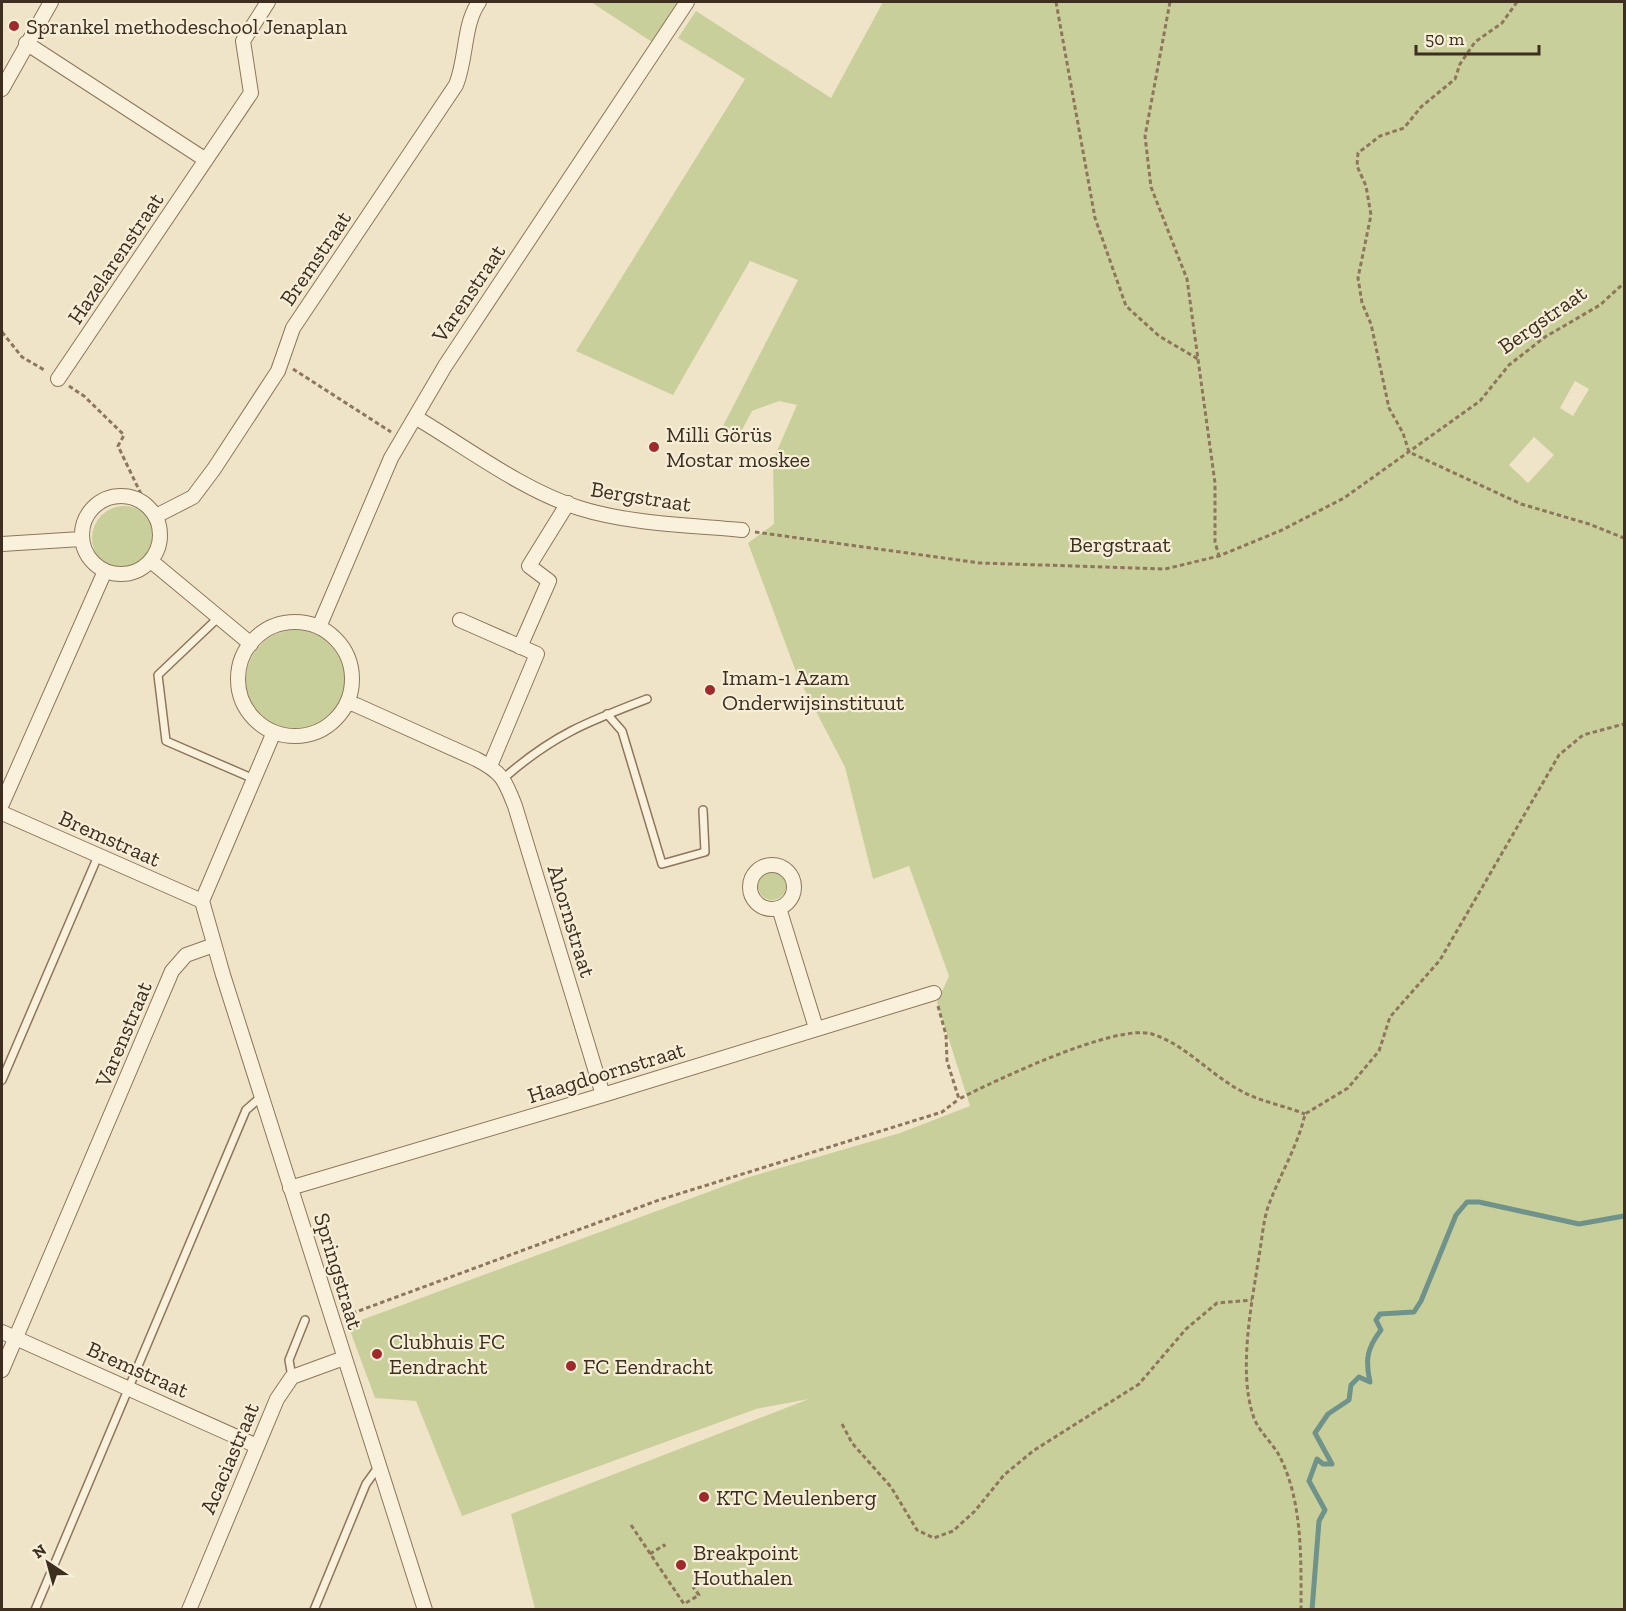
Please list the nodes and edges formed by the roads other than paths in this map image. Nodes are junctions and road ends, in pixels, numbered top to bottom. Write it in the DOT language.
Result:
graph roads {
  1 [pos="51,2"];
  2 [pos="268,2"];
  3 [pos="479,2"];
  4 [pos="687,2"];
  5 [pos="26,43"];
  6 [pos="2,88"];
  7 [pos="206,160"];
  8 [pos="58,379"];
  9 [pos="415,417"];
  10 [pos="568,503"];
  11 [pos="156,516"];
  12 [pos="742,530"];
  13 [pos="81,539"];
  14 [pos="2,544"];
  15 [pos="151,561"];
  16 [pos="105,571"];
  17 [pos="219,617"];
  18 [pos="460,620"];
  19 [pos="319,627"];
  20 [pos="251,644"];
  21 [pos="520,647"];
  22 [pos="646,699"];
  23 [pos="347,703"];
  24 [pos="607,714"];
  25 [pos="274,732"];
  26 [pos="490,766"];
  27 [pos="504,778"];
  28 [pos="254,779"];
  29 [pos="2,804"];
  30 [pos="703,810"];
  31 [pos="2,813"];
  32 [pos="98,856"];
  33 [pos="202,901"];
  34 [pos="779,908"];
  35 [pos="214,945"];
  36 [pos="934,993"];
  37 [pos="816,1028"];
  38 [pos="2,1080"];
  39 [pos="603,1095"];
  40 [pos="261,1096"];
  41 [pos="290,1188"];
  42 [pos="305,1320"];
  43 [pos="2,1332"];
  44 [pos="15,1338"];
  45 [pos="344,1358"];
  46 [pos="2,1370"];
  47 [pos="292,1377"];
  48 [pos="128,1387"];
  49 [pos="257,1446"];
  50 [pos="379,1466"];
  51 [pos="35,1610"];
  52 [pos="189,1610"];
  53 [pos="314,1610"];
  54 [pos="425,1610"];
  1 -- 5 [label="street"];
  2 -- 7 [label="street, Hazelarenstraat"];
  3 -- 11 [label="street, Bremstraat"];
  4 -- 9 [label="street, Varenstraat"];
  5 -- 6 [label="street"];
  5 -- 7 [label="street"];
  7 -- 8 [label="street, Hazelarenstraat"];
  9 -- 10 [label="street, Bergstraat"];
  9 -- 19 [label="street, Varenstraat"];
  10 -- 12 [label="street, Bergstraat"];
  10 -- 21 [label="street, Bergstraat"];
  11 -- 13 [label="street"];
  11 -- 15 [label="street"];
  13 -- 14 [label="street"];
  13 -- 16 [label="street"];
  15 -- 16 [label="street"];
  15 -- 17 [label="street"];
  16 -- 29 [label="street"];
  17 -- 20 [label="street"];
  17 -- 28 [label="lane"];
  18 -- 21 [label="street"];
  19 -- 20 [label="street"];
  19 -- 23 [label="street"];
  20 -- 25 [label="street"];
  21 -- 26 [label="street"];
  22 -- 24 [label="lane"];
  23 -- 25 [label="street"];
  23 -- 26 [label="street, Ahornstraat"];
  24 -- 27 [label="lane"];
  24 -- 30 [label="lane"];
  25 -- 28 [label="street"];
  26 -- 27 [label="street, Ahornstraat"];
  27 -- 39 [label="street, Ahornstraat"];
  28 -- 33 [label="street"];
  31 -- 32 [label="street, Bremstraat"];
  32 -- 33 [label="street, Bremstraat"];
  32 -- 38 [label="lane"];
  33 -- 35 [label="street"];
  34 -- 37 [label="street"];
  35 -- 40 [label="street, Springstraat"];
  35 -- 44 [label="street, Varenstraat"];
  36 -- 37 [label="street, Haagdoornstraat"];
  37 -- 39 [label="street, Haagdoornstraat"];
  39 -- 41 [label="street, Haagdoornstraat"];
  40 -- 41 [label="street, Springstraat"];
  40 -- 48 [label="lane"];
  41 -- 45 [label="street, Springstraat"];
  42 -- 47 [label="lane"];
  43 -- 44 [label="street, Bremstraat"];
  44 -- 46 [label="street, Varenstraat"];
  44 -- 48 [label="street, Bremstraat"];
  45 -- 47 [label="street"];
  45 -- 50 [label="street, Springstraat"];
  47 -- 49 [label="street, Acaciastraat"];
  48 -- 49 [label="street, Bremstraat"];
  48 -- 51 [label="lane"];
  49 -- 52 [label="street, Acaciastraat"];
  50 -- 53 [label="lane"];
  50 -- 54 [label="street, Springstraat"];
}
